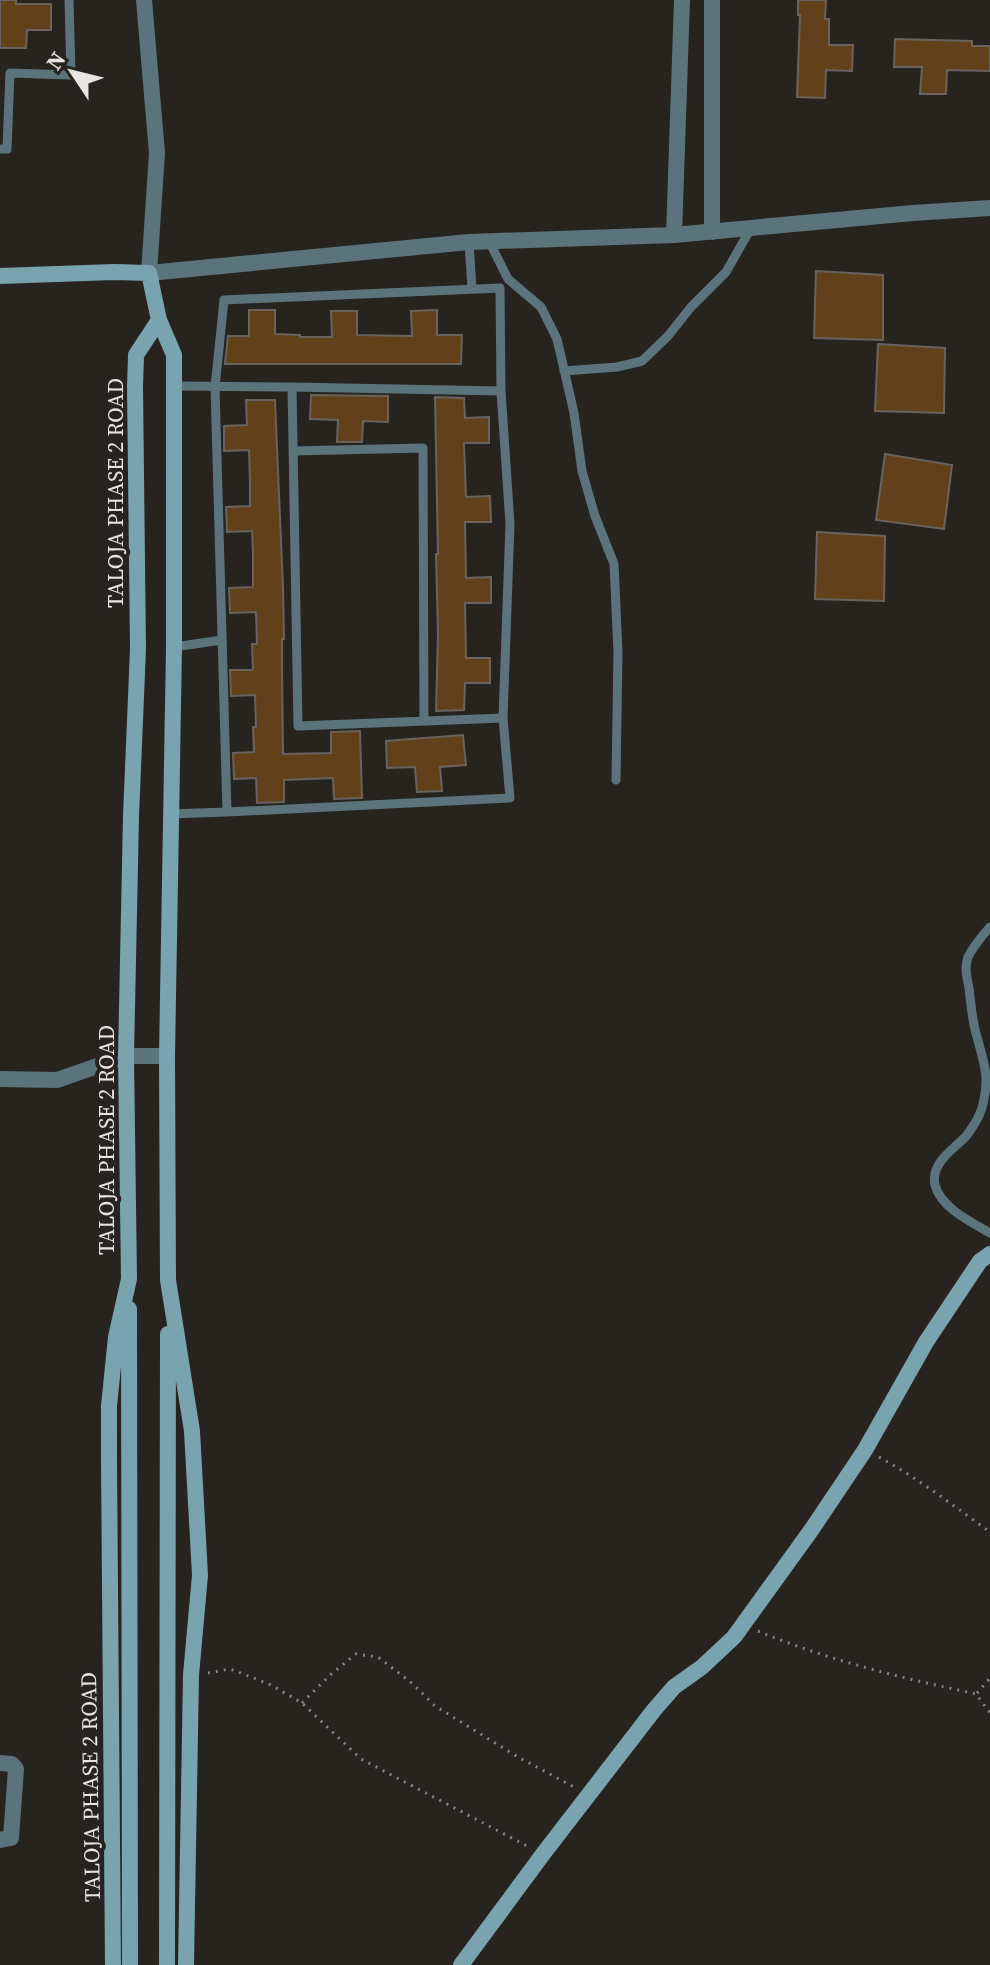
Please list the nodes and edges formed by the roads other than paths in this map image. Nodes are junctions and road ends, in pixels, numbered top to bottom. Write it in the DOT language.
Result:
graph roads {
  1 [pos="69,0"];
  2 [pos="144,0"];
  3 [pos="682,0"];
  4 [pos="712,0"];
  5 [pos="0,149"];
  6 [pos="990,208"];
  7 [pos="751,228"];
  8 [pos="712,232"];
  9 [pos="674,235"];
  10 [pos="489,241"];
  11 [pos="469,242"];
  12 [pos="149,273"];
  13 [pos="0,276"];
  14 [pos="472,289"];
  15 [pos="159,320"];
  16 [pos="564,371"];
  17 [pos="174,386"];
  18 [pos="215,387"];
  19 [pos="292,387"];
  20 [pos="501,391"];
  21 [pos="293,451"];
  22 [pos="222,640"];
  23 [pos="174,647"];
  24 [pos="503,718"];
  25 [pos="424,721"];
  26 [pos="616,780"];
  27 [pos="227,812"];
  28 [pos="170,814"];
  29 [pos="990,927"];
  30 [pos="126,1056"];
  31 [pos="167,1056"];
  32 [pos="0,1079"];
  33 [pos="990,1233"];
  34 [pos="990,1254"];
  35 [pos="129,1279"];
  36 [pos="168,1280"];
  37 [pos="0,1763"];
  38 [pos="0,1840"];
  39 [pos="113,1965"];
  40 [pos="130,1965"];
  41 [pos="167,1965"];
  42 [pos="186,1965"];
  43 [pos="461,1965"];
  1 -- 5 [label="lane"];
  2 -- 12 [label="street"];
  3 -- 9 [label="street"];
  4 -- 8 [label="street"];
  6 -- 7 [label="street"];
  7 -- 8 [label="street"];
  7 -- 16 [label="lane"];
  8 -- 9 [label="street"];
  9 -- 10 [label="street"];
  10 -- 11 [label="street"];
  10 -- 16 [label="lane"];
  11 -- 12 [label="street"];
  11 -- 14 [label="lane"];
  12 -- 13 [label="street"];
  12 -- 15 [label="street"];
  14 -- 18 [label="lane"];
  14 -- 20 [label="lane"];
  15 -- 17 [label="street"];
  15 -- 30 [label="street, TALOJA PHASE 2 ROAD"];
  16 -- 26 [label="lane"];
  17 -- 18 [label="lane"];
  17 -- 23 [label="street"];
  18 -- 19 [label="lane"];
  18 -- 22 [label="lane"];
  19 -- 20 [label="lane"];
  19 -- 21 [label="lane"];
  20 -- 24 [label="lane"];
  21 -- 25 [label="lane"];
  21 -- 25 [label="lane"];
  22 -- 23 [label="lane"];
  22 -- 27 [label="lane"];
  23 -- 28 [label="street"];
  24 -- 25 [label="lane"];
  24 -- 27 [label="lane"];
  27 -- 28 [label="lane"];
  28 -- 31 [label="street"];
  29 -- 33 [label="lane"];
  30 -- 31 [label="street"];
  30 -- 32 [label="street"];
  30 -- 35 [label="street, TALOJA PHASE 2 ROAD"];
  31 -- 36 [label="street"];
  34 -- 43 [label="street"];
  35 -- 39 [label="street, TALOJA PHASE 2 ROAD"];
  35 -- 40 [label="street"];
  36 -- 41 [label="street"];
  36 -- 42 [label="street"];
  37 -- 38 [label="street"];
}
